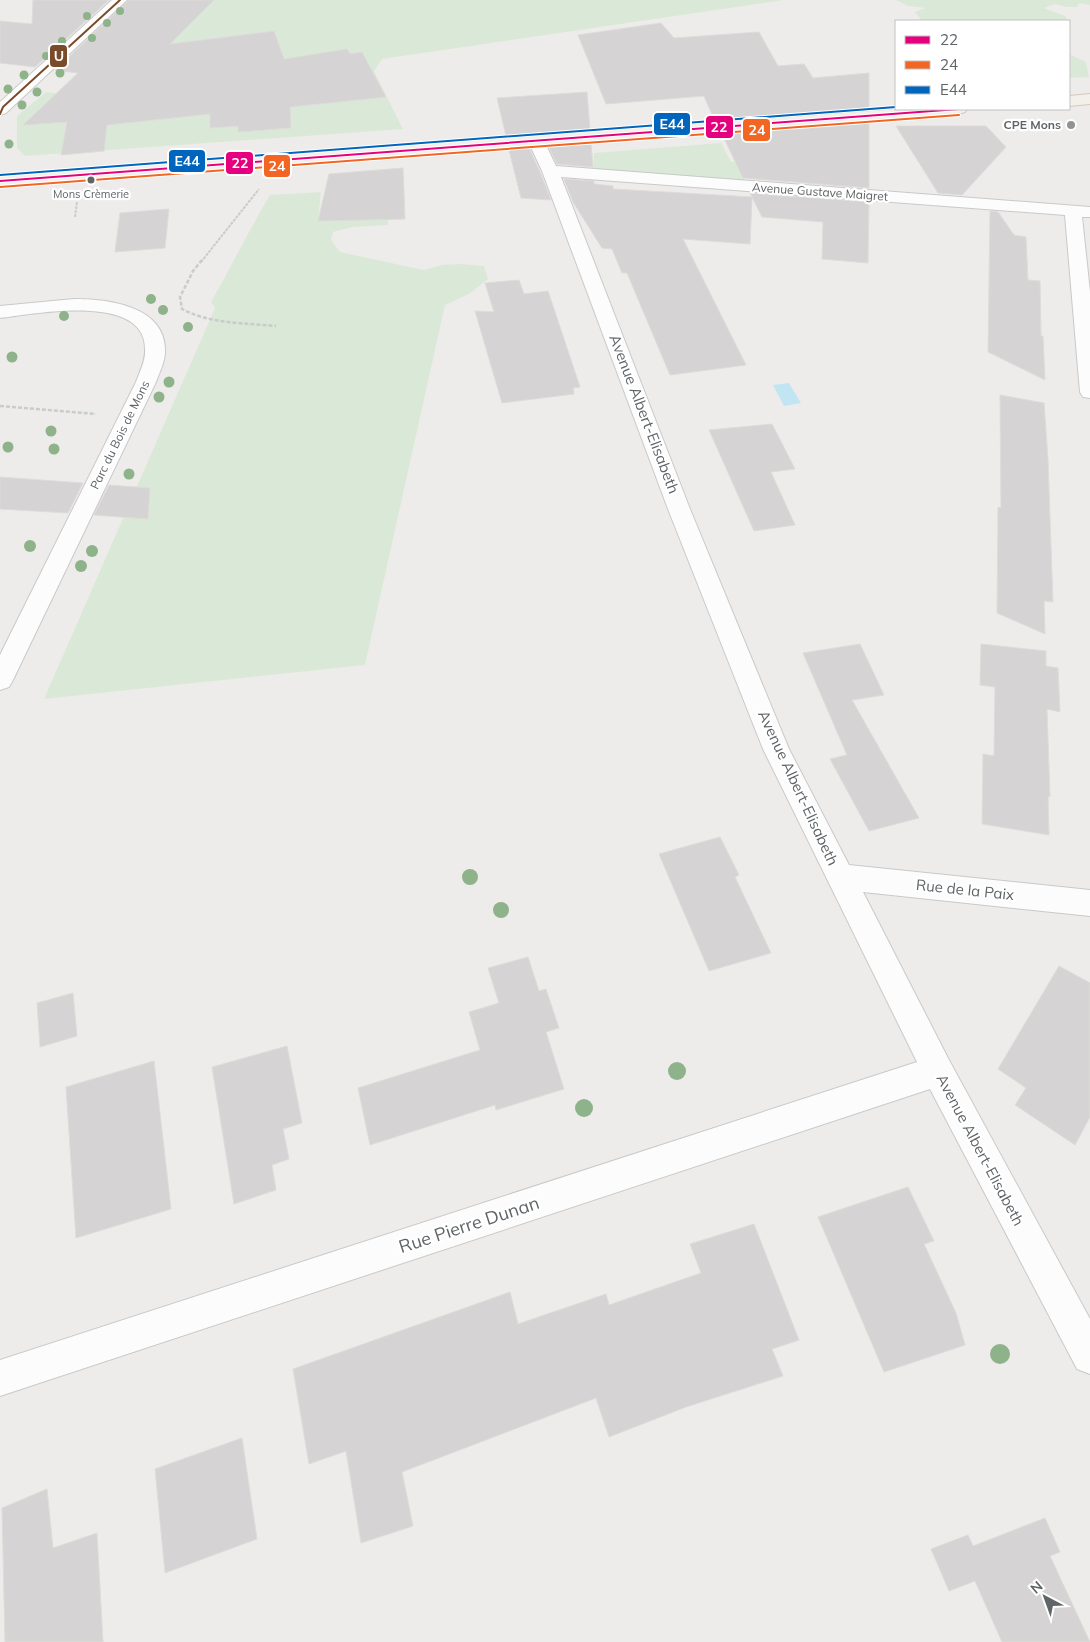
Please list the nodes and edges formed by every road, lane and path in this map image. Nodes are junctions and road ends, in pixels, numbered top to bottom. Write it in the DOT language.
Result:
graph roads {
  1 [pos="120,0"];
  2 [pos="1090,99"];
  3 [pos="1070,101"];
  4 [pos="946,110"];
  5 [pos="1,111"];
  6 [pos="536,141"];
  7 [pos="261,162"];
  8 [pos="550,171"];
  9 [pos="0,181"];
  10 [pos="1082,211"];
  11 [pos="0,312"];
  12 [pos="276,326"];
  13 [pos="1090,392"];
  14 [pos="0,406"];
  15 [pos="129,417"];
  16 [pos="0,680"];
  17 [pos="841,878"];
  18 [pos="1090,903"];
  19 [pos="938,1071"];
  20 [pos="1090,1356"];
  21 [pos="0,1378"];
  1 -- 5 [label="street"];
  2 -- 3 [label="main road"];
  4 -- 6 [label="main road"];
  6 -- 7 [label="main road"];
  6 -- 8 [label="street, Avenue Albert-Elisabeth"];
  7 -- 9 [label="main road"];
  7 -- 12 [label="path"];
  8 -- 10 [label="street, Avenue Gustave Maigret"];
  8 -- 17 [label="street, Avenue Albert-Elisabeth"];
  10 -- 13 [label="street"];
  11 -- 15 [label="street, Parc du Bois de Mons"];
  14 -- 15 [label="path"];
  15 -- 16 [label="street, Parc du Bois de Mons"];
  17 -- 18 [label="street, Rue de la Paix"];
  17 -- 19 [label="street, Avenue Albert-Elisabeth"];
  19 -- 20 [label="street, Avenue Albert-Elisabeth"];
  19 -- 21 [label="street, Rue Pierre Dunan"];
}
